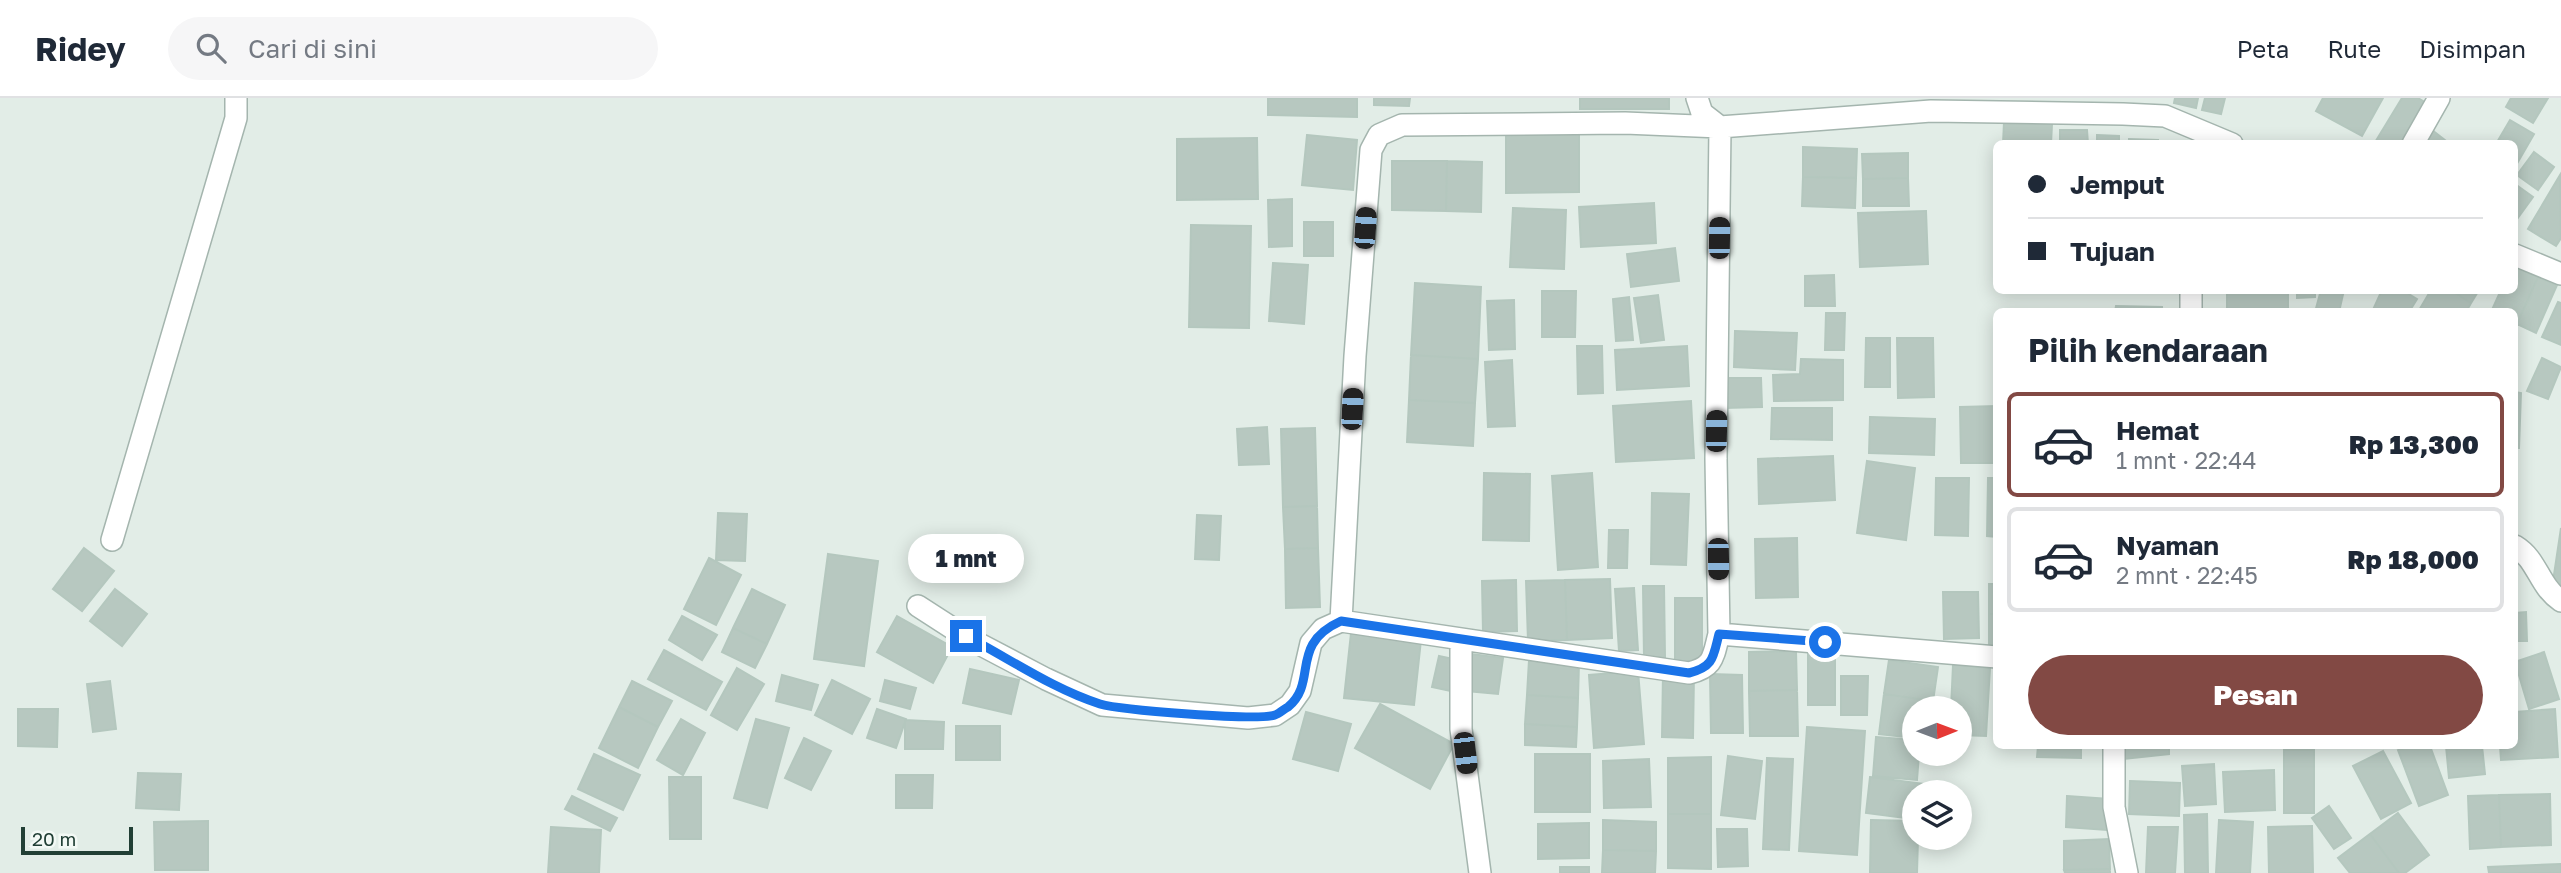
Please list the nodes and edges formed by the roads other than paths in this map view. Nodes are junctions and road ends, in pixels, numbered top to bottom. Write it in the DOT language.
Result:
graph roads {
  1 [pos="236,98"];
  2 [pos="1697,98"];
  3 [pos="2439,98"];
  4 [pos="2164,107"];
  5 [pos="1720,127"];
  6 [pos="2192,135"];
  7 [pos="2214,140"];
  8 [pos="2415,140"];
  9 [pos="2518,256"];
  10 [pos="2561,274"];
  11 [pos="112,540"];
  12 [pos="2518,548"];
  13 [pos="2561,601"];
  14 [pos="919,606"];
  15 [pos="1341,621"];
  16 [pos="1719,634"];
  17 [pos="1461,639"];
  18 [pos="1993,657"];
  19 [pos="2114,749"];
  20 [pos="1480,873"];
  21 [pos="2127,873"];
  1 -- 11 [label="street"];
  2 -- 5 [label="street"];
  3 -- 8 [label="street"];
  4 -- 5 [label="street"];
  4 -- 6 [label="street"];
  5 -- 15 [label="street"];
  5 -- 16 [label="street"];
  6 -- 7 [label="street"];
  9 -- 10 [label="street"];
  12 -- 13 [label="street"];
  14 -- 15 [label="street"];
  15 -- 17 [label="street"];
  16 -- 17 [label="street"];
  16 -- 18 [label="street"];
  17 -- 20 [label="street"];
  19 -- 21 [label="street"];
}
